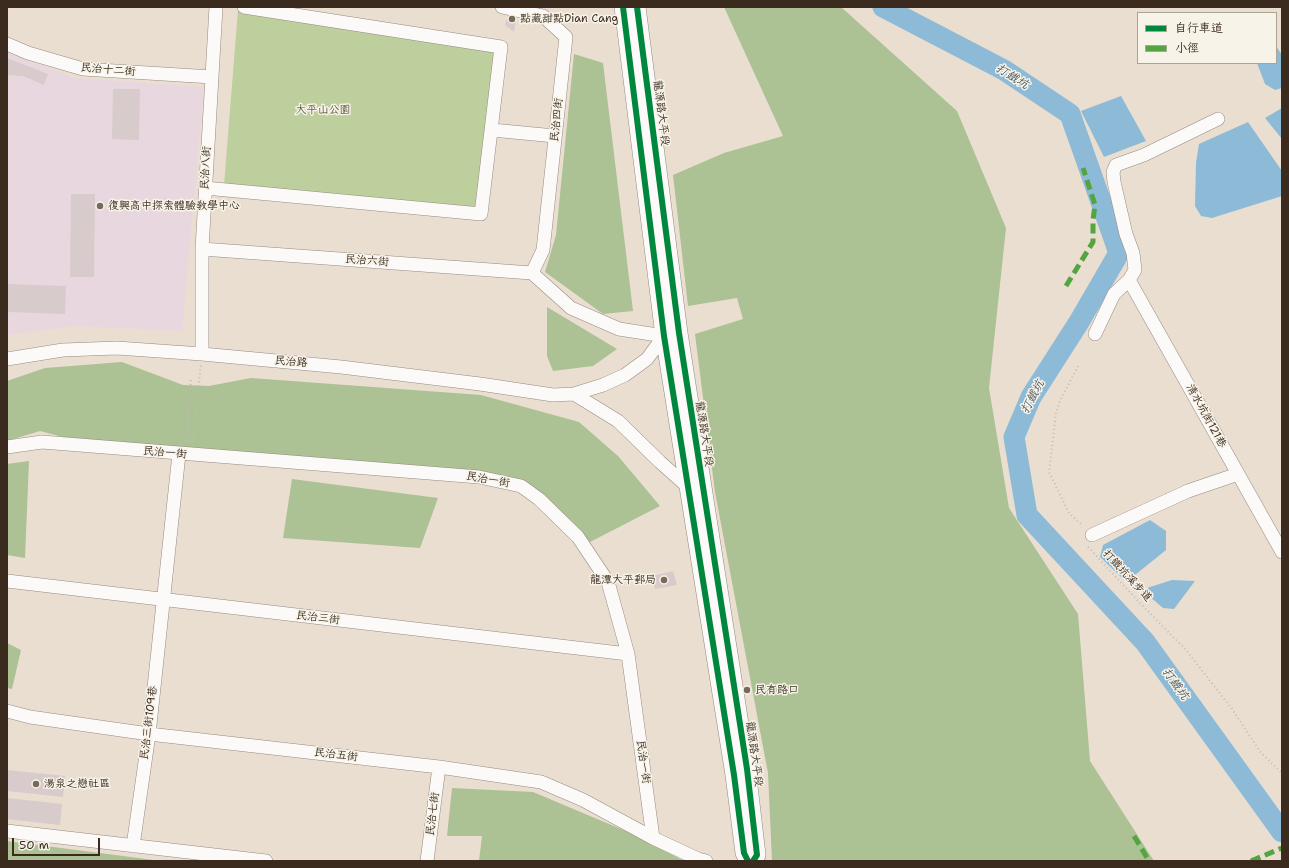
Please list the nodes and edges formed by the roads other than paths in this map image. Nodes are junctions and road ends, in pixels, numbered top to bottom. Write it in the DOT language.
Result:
graph roads {
  1 [pos="216,7"];
  2 [pos="244,7"];
  3 [pos="502,7"];
  4 [pos="623,7"];
  5 [pos="637,7"];
  6 [pos="7,44"];
  7 [pos="212,77"];
  8 [pos="1218,119"];
  9 [pos="492,130"];
  10 [pos="555,136"];
  11 [pos="205,188"];
  12 [pos="202,249"];
  13 [pos="532,273"];
  14 [pos="1129,280"];
  15 [pos="671,334"];
  16 [pos="1095,334"];
  17 [pos="202,354"];
  18 [pos="7,359"];
  19 [pos="574,394"];
  20 [pos="7,447"];
  21 [pos="182,449"];
  22 [pos="1238,474"];
  23 [pos="695,487"];
  24 [pos="1092,535"];
  25 [pos="1282,552"];
  26 [pos="7,581"];
  27 [pos="163,600"];
  28 [pos="628,654"];
  29 [pos="7,711"];
  30 [pos="148,734"];
  31 [pos="439,767"];
  32 [pos="7,831"];
  33 [pos="654,838"];
  34 [pos="133,846"];
  35 [pos="266,861"];
  36 [pos="427,861"];
  37 [pos="706,861"];
  38 [pos="748,861"];
  39 [pos="753,861"];
  1 -- 7 [label="street, 民治八街"];
  2 -- 9 [label="street"];
  3 -- 10 [label="street, 民治四街"];
  4 -- 15 [label="main road, 龍源路大平段"];
  5 -- 15 [label="main road, 龍源路大平段"];
  6 -- 7 [label="street, 民治十二街"];
  7 -- 11 [label="street, 民治八街"];
  8 -- 14 [label="street"];
  9 -- 10 [label="street"];
  9 -- 11 [label="street"];
  10 -- 13 [label="street, 民治四街"];
  11 -- 12 [label="street, 民治八街"];
  12 -- 13 [label="street, 民治六街"];
  12 -- 17 [label="street, 民治八街"];
  13 -- 15 [label="street"];
  14 -- 16 [label="street"];
  14 -- 22 [label="street, 清水坑街121巷"];
  15 -- 19 [label="street, 民治路"];
  15 -- 23 [label="main road, 龍源路大平段"];
  17 -- 18 [label="street, 民治路"];
  17 -- 19 [label="street, 民治路"];
  19 -- 23 [label="street"];
  20 -- 21 [label="street, 民治一街"];
  21 -- 27 [label="street, 民治三街109巷"];
  21 -- 28 [label="street, 民治一街"];
  22 -- 24 [label="street"];
  22 -- 25 [label="street, 清水坑街121巷"];
  23 -- 38 [label="main road, 龍源路大平段"];
  23 -- 39 [label="main road, 龍源路大平段"];
  26 -- 27 [label="street, 民治三街"];
  27 -- 28 [label="street, 民治三街"];
  27 -- 30 [label="street, 民治三街109巷"];
  28 -- 33 [label="street, 民治一街"];
  29 -- 30 [label="street, 民治五街"];
  30 -- 31 [label="street, 民治五街"];
  30 -- 34 [label="street, 民治三街109巷"];
  31 -- 33 [label="street, 民治五街"];
  31 -- 36 [label="street, 民治七街"];
  32 -- 34 [label="street"];
  33 -- 37 [label="street"];
  34 -- 35 [label="street"];
}
